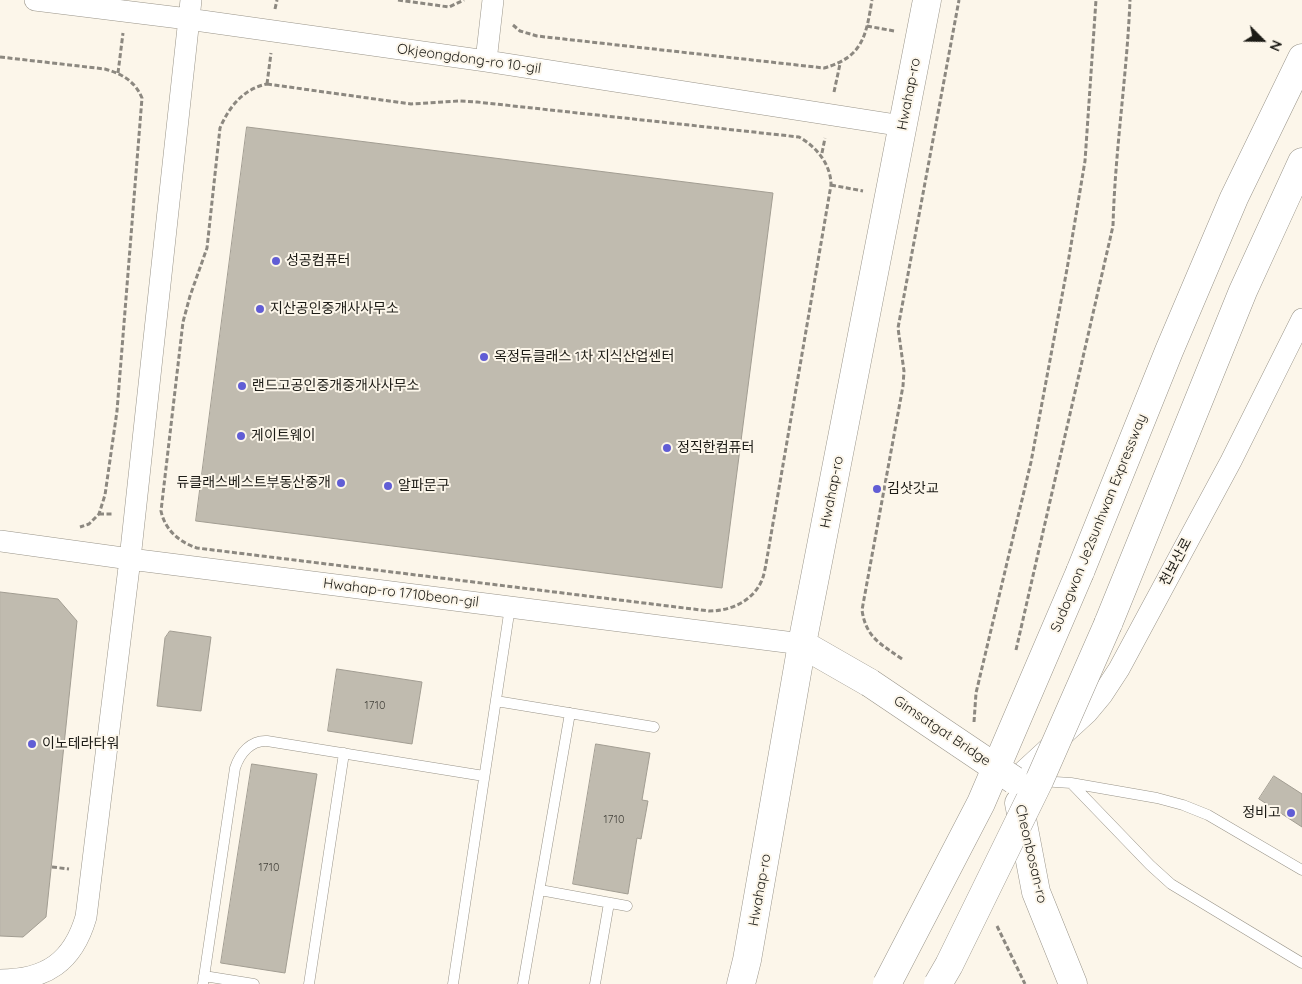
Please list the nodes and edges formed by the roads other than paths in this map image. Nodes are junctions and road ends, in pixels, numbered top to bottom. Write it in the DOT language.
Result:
graph roads {
  1 [pos="35,0"];
  2 [pos="494,0"];
  3 [pos="927,0"];
  4 [pos="190,10"];
  5 [pos="1302,58"];
  6 [pos="486,61"];
  7 [pos="903,126"];
  8 [pos="1302,162"];
  9 [pos="1302,319"];
  10 [pos="0,540"];
  11 [pos="130,559"];
  12 [pos="510,607"];
  13 [pos="802,644"];
  14 [pos="496,701"];
  15 [pos="570,713"];
  16 [pos="654,727"];
  17 [pos="344,753"];
  18 [pos="484,776"];
  19 [pos="1014,780"];
  20 [pos="1071,783"];
  21 [pos="1302,870"];
  22 [pos="540,890"];
  23 [pos="609,903"];
  24 [pos="626,906"];
  25 [pos="1302,963"];
  26 [pos="0,980"];
  27 [pos="203,980"];
  28 [pos="254,984"];
  29 [pos="309,984"];
  30 [pos="452,984"];
  31 [pos="523,984"];
  32 [pos="595,984"];
  33 [pos="741,984"];
  34 [pos="887,984"];
  35 [pos="938,984"];
  36 [pos="1072,984"];
  1 -- 4 [label="street, Okjeongdong-ro 10-gil"];
  2 -- 6 [label="street"];
  3 -- 7 [label="main road, Hwahap-ro"];
  4 -- 6 [label="street, Okjeongdong-ro 10-gil"];
  4 -- 11 [label="street"];
  5 -- 34 [label="main road, Sudogwon Je2sunhwan Expressway, bridge"];
  6 -- 7 [label="street, Okjeongdong-ro 10-gil"];
  7 -- 13 [label="main road, Hwahap-ro"];
  8 -- 35 [label="main road, bridge"];
  9 -- 19 [label="street, 천보산로"];
  10 -- 11 [label="street, Hwahap-ro 1710beon-gil"];
  11 -- 12 [label="street, Hwahap-ro 1710beon-gil"];
  11 -- 26 [label="street"];
  12 -- 13 [label="street, Hwahap-ro 1710beon-gil"];
  12 -- 14 [label="lane"];
  13 -- 19 [label="main road, Gimsatgat Bridge, bridge"];
  13 -- 33 [label="main road, Hwahap-ro"];
  14 -- 15 [label="lane"];
  14 -- 18 [label="lane"];
  15 -- 16 [label="lane"];
  15 -- 22 [label="lane"];
  17 -- 18 [label="lane"];
  17 -- 27 [label="lane"];
  17 -- 29 [label="lane"];
  18 -- 30 [label="lane"];
  19 -- 20 [label="lane"];
  19 -- 36 [label="main road, Cheonbosan-ro"];
  20 -- 21 [label="lane"];
  20 -- 25 [label="lane"];
  22 -- 23 [label="lane"];
  22 -- 31 [label="lane"];
  23 -- 24 [label="lane"];
  23 -- 32 [label="lane"];
  27 -- 28 [label="lane"];
}
